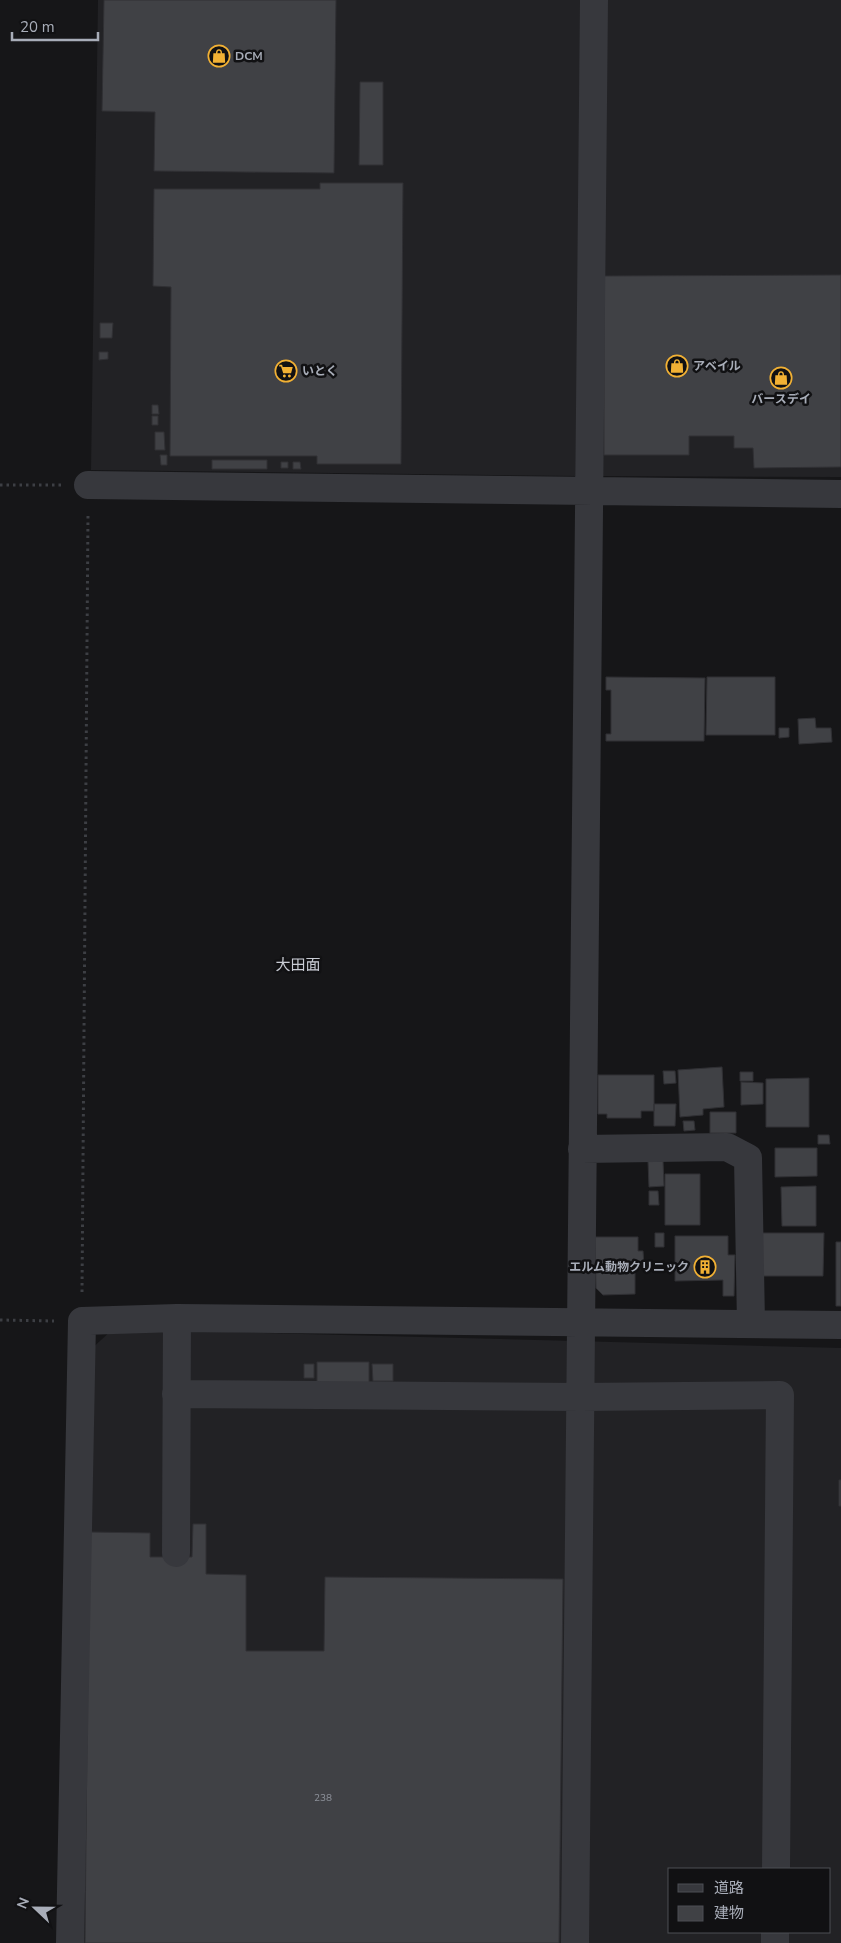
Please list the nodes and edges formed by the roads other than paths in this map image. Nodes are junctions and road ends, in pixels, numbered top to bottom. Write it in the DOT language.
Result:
graph roads {
  1 [pos="594,0"];
  2 [pos="88,485"];
  3 [pos="589,492"];
  4 [pos="841,494"];
  5 [pos="582,1149"];
  6 [pos="177,1318"];
  7 [pos="582,1323"];
  8 [pos="751,1324"];
  9 [pos="841,1325"];
  10 [pos="176,1394"];
  11 [pos="581,1397"];
  12 [pos="176,1553"];
  13 [pos="776,1868"];
  14 [pos="70,1943"];
  15 [pos="576,1943"];
  1 -- 3 [label="street"];
  2 -- 3 [label="street"];
  3 -- 4 [label="street"];
  3 -- 5 [label="street"];
  5 -- 7 [label="street"];
  5 -- 8 [label="street"];
  6 -- 7 [label="street"];
  6 -- 10 [label="street"];
  6 -- 14 [label="street"];
  7 -- 8 [label="street"];
  7 -- 11 [label="street"];
  8 -- 9 [label="street"];
  10 -- 11 [label="street"];
  10 -- 12 [label="street"];
  11 -- 13 [label="street"];
  11 -- 15 [label="street"];
}
